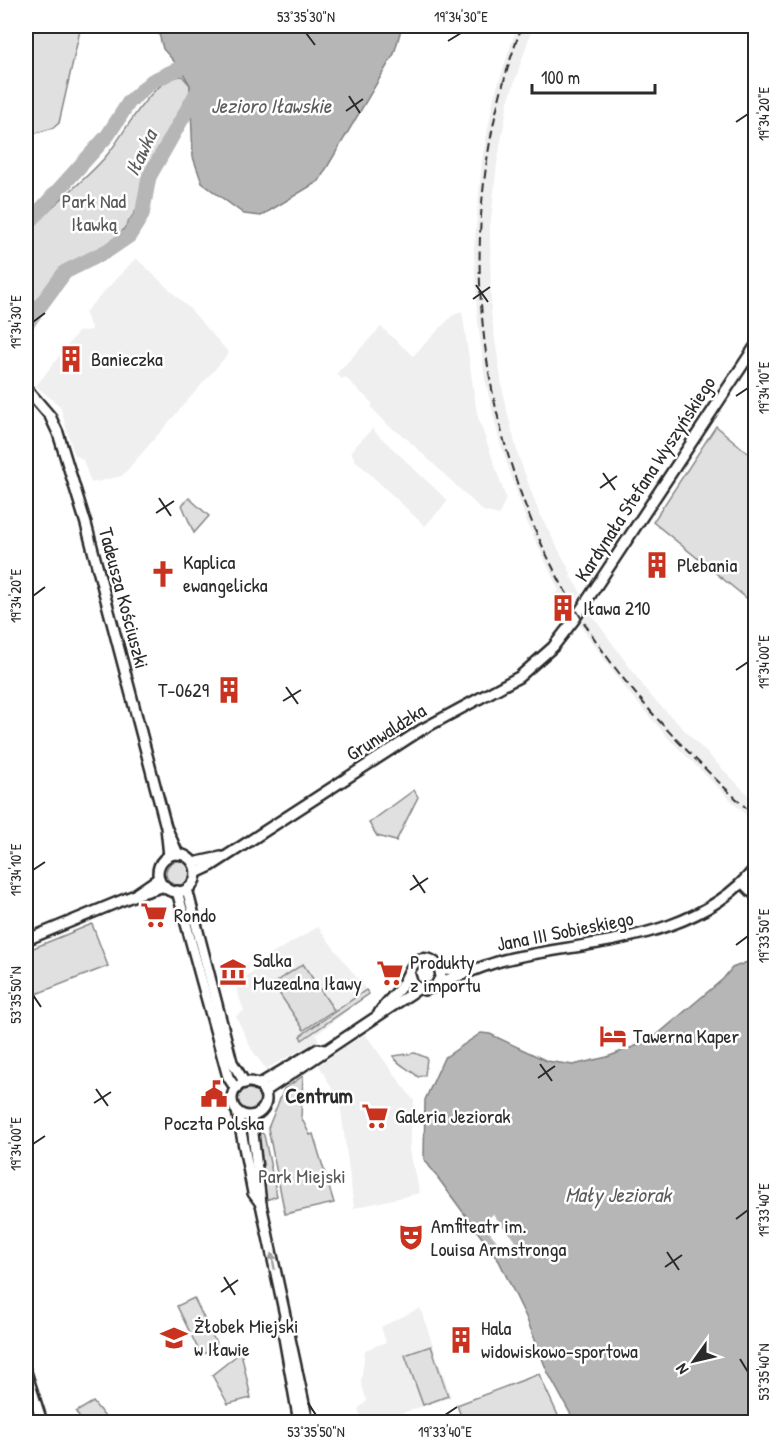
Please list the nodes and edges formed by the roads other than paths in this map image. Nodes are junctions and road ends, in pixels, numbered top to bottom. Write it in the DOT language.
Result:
graph roads {
  1 [pos="756,345"];
  2 [pos="26,388"];
  3 [pos="564,633"];
  4 [pos="173,855"];
  5 [pos="221,857"];
  6 [pos="193,863"];
  7 [pos="756,867"];
  8 [pos="196,873"];
  9 [pos="162,882"];
  10 [pos="743,883"];
  11 [pos="187,889"];
  12 [pos="177,891"];
  13 [pos="756,896"];
  14 [pos="26,940"];
  15 [pos="440,969"];
  16 [pos="468,970"];
  17 [pos="409,972"];
  18 [pos="439,982"];
  19 [pos="418,989"];
  20 [pos="379,1014"];
  21 [pos="245,1083"];
  22 [pos="261,1088"];
  23 [pos="236,1089"];
  24 [pos="237,1111"];
  25 [pos="251,1116"];
  26 [pos="261,1204"];
  27 [pos="284,1319"];
  28 [pos="26,1372"];
  29 [pos="42,1422"];
  30 [pos="299,1422"];
  31 [pos="308,1422"];
  1 -- 3 [label="street, Kardynała Stefana Wyszyńskiego"];
  2 -- 4 [label="street, Tadeusza Kościuszki"];
  3 -- 5 [label="street, Grunwaldzka"];
  4 -- 6 [label="street"];
  4 -- 9 [label="street"];
  5 -- 6 [label="street, Grunwaldzka"];
  5 -- 8 [label="street, Grunwaldzka"];
  6 -- 8 [label="street"];
  7 -- 10 [label="street, Jana III Sobieskiego"];
  8 -- 11 [label="street"];
  9 -- 12 [label="street"];
  9 -- 14 [label="street"];
  10 -- 13 [label="street"];
  10 -- 16 [label="street, Jana III Sobieskiego"];
  11 -- 12 [label="street"];
  11 -- 21 [label="street"];
  12 -- 23 [label="street"];
  15 -- 16 [label="street, Jana III Sobieskiego"];
  15 -- 17 [label="street"];
  15 -- 18 [label="street"];
  16 -- 18 [label="street, Jana III Sobieskiego"];
  17 -- 19 [label="street"];
  17 -- 20 [label="street"];
  18 -- 19 [label="street"];
  19 -- 20 [label="street"];
  20 -- 22 [label="street"];
  21 -- 22 [label="street"];
  21 -- 23 [label="street"];
  22 -- 25 [label="street"];
  23 -- 24 [label="street"];
  24 -- 25 [label="street"];
  24 -- 26 [label="street"];
  25 -- 26 [label="street"];
  27 -- 26 [label="street, one-way"];
  27 -- 30 [label="street"];
  27 -- 31 [label="street"];
  28 -- 29 [label="street"];
}
